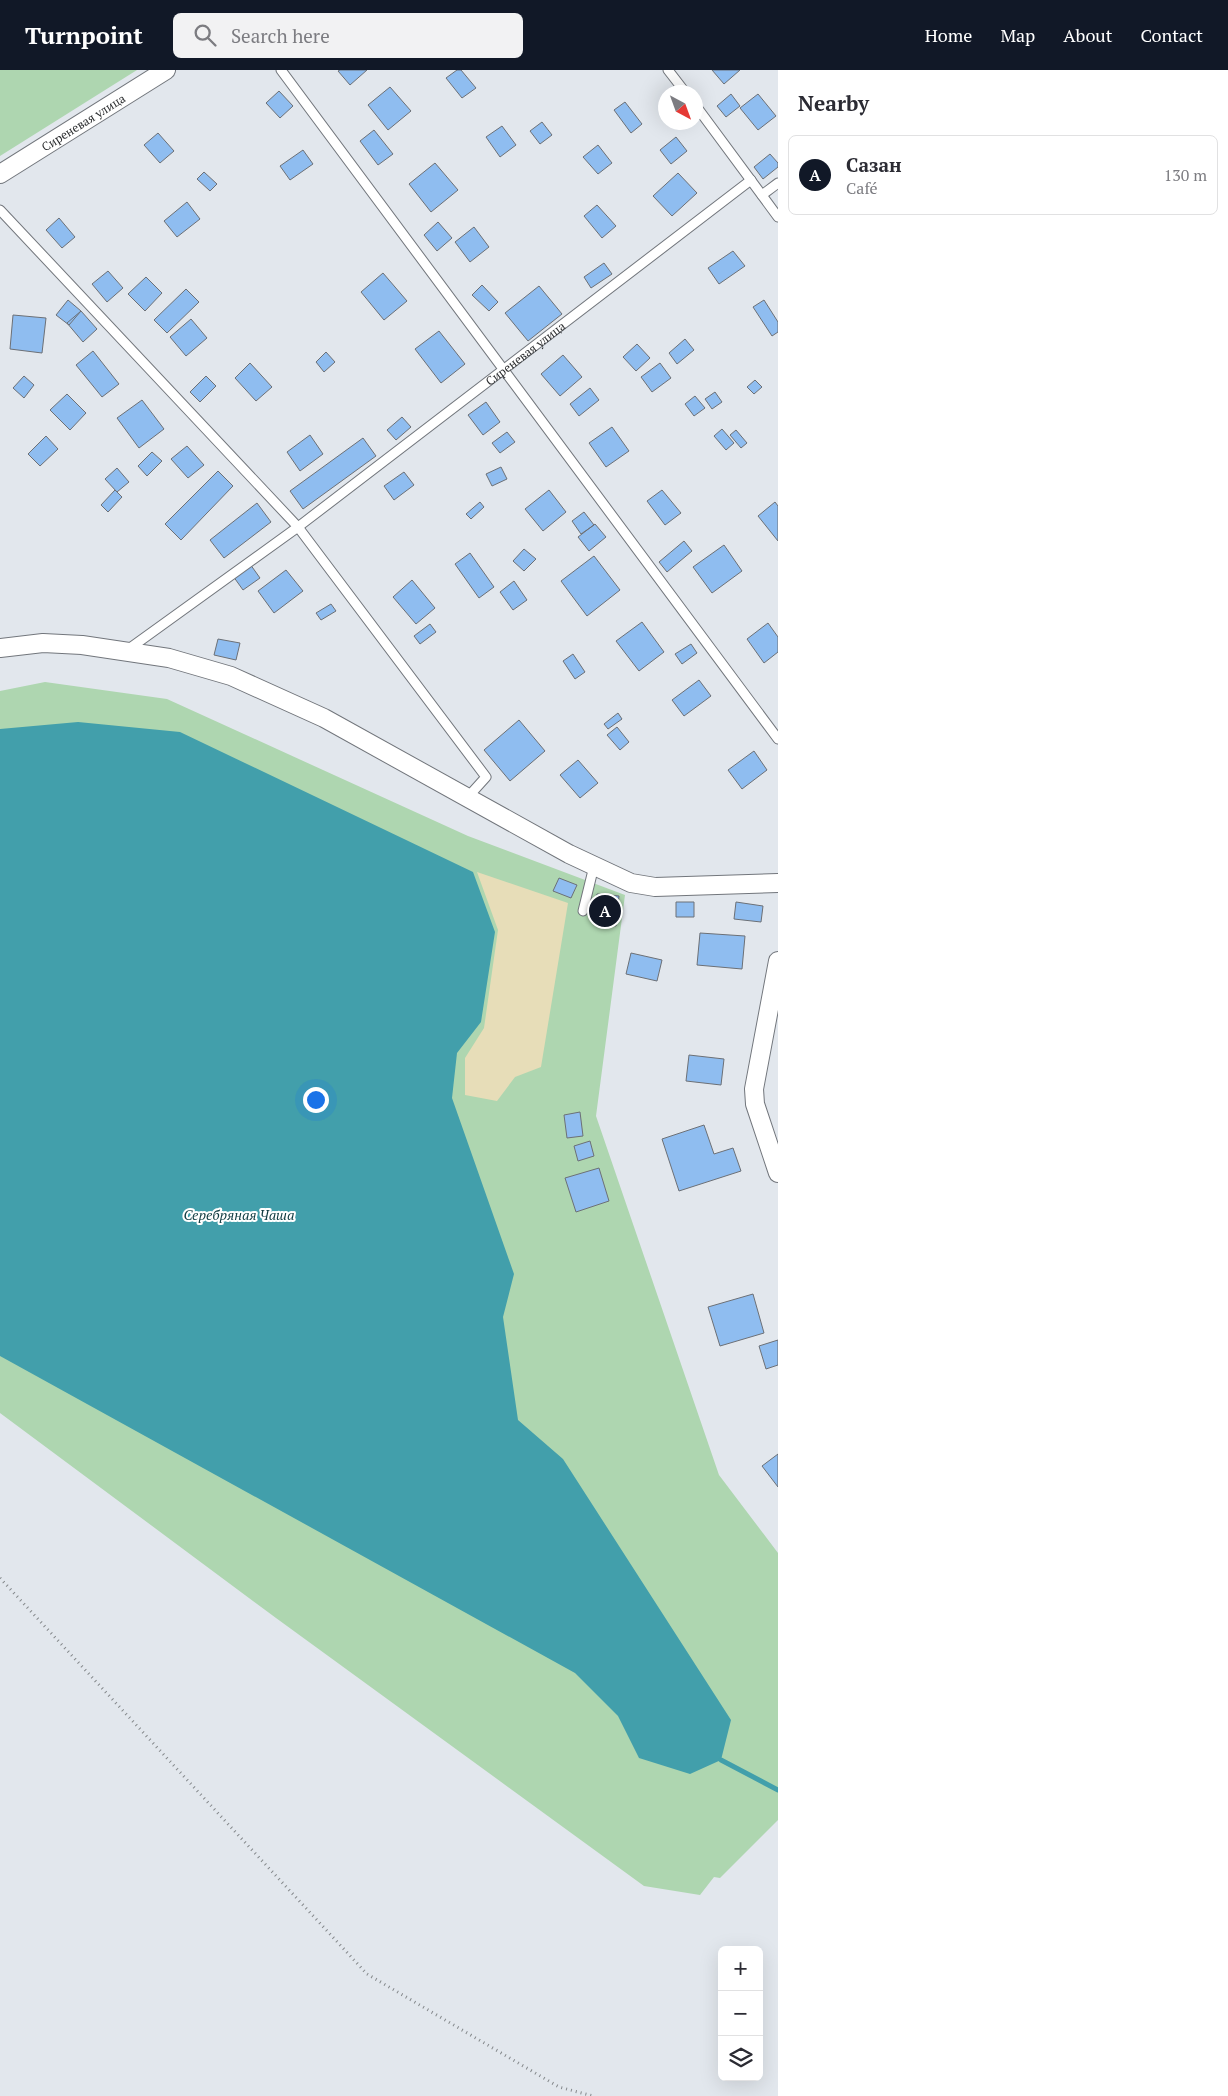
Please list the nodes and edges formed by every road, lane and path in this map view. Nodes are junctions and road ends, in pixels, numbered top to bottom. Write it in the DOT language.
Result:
graph roads {
  1 [pos="166,70"];
  2 [pos="282,70"];
  3 [pos="668,70"];
  4 [pos="680,85"];
  5 [pos="703,115"];
  6 [pos="0,174"];
  7 [pos="751,180"];
  8 [pos="778,183"];
  9 [pos="762,195"];
  10 [pos="0,210"];
  11 [pos="778,216"];
  12 [pos="503,370"];
  13 [pos="298,527"];
  14 [pos="0,648"];
  15 [pos="126,651"];
  16 [pos="778,739"];
  17 [pos="467,798"];
  18 [pos="594,866"];
  19 [pos="778,883"];
  20 [pos="584,911"];
  21 [pos="778,961"];
  22 [pos="778,1173"];
  23 [pos="0,1578"];
  24 [pos="593,2096"];
  1 -- 6 [label="street, Сиреневая улица"];
  2 -- 12 [label="lane"];
  3 -- 4 [label="lane"];
  5 -- 7 [label="lane"];
  7 -- 9 [label="lane"];
  7 -- 12 [label="lane, Сиреневая улица"];
  8 -- 9 [label="lane"];
  9 -- 11 [label="lane"];
  10 -- 13 [label="lane"];
  12 -- 13 [label="lane, Сиреневая улица"];
  12 -- 16 [label="lane"];
  13 -- 15 [label="lane, Сиреневая улица"];
  13 -- 17 [label="lane"];
  14 -- 15 [label="street"];
  15 -- 17 [label="street"];
  17 -- 18 [label="street"];
  18 -- 19 [label="street"];
  18 -- 20 [label="lane"];
  21 -- 22 [label="street"];
  23 -- 24 [label="path"];
}
